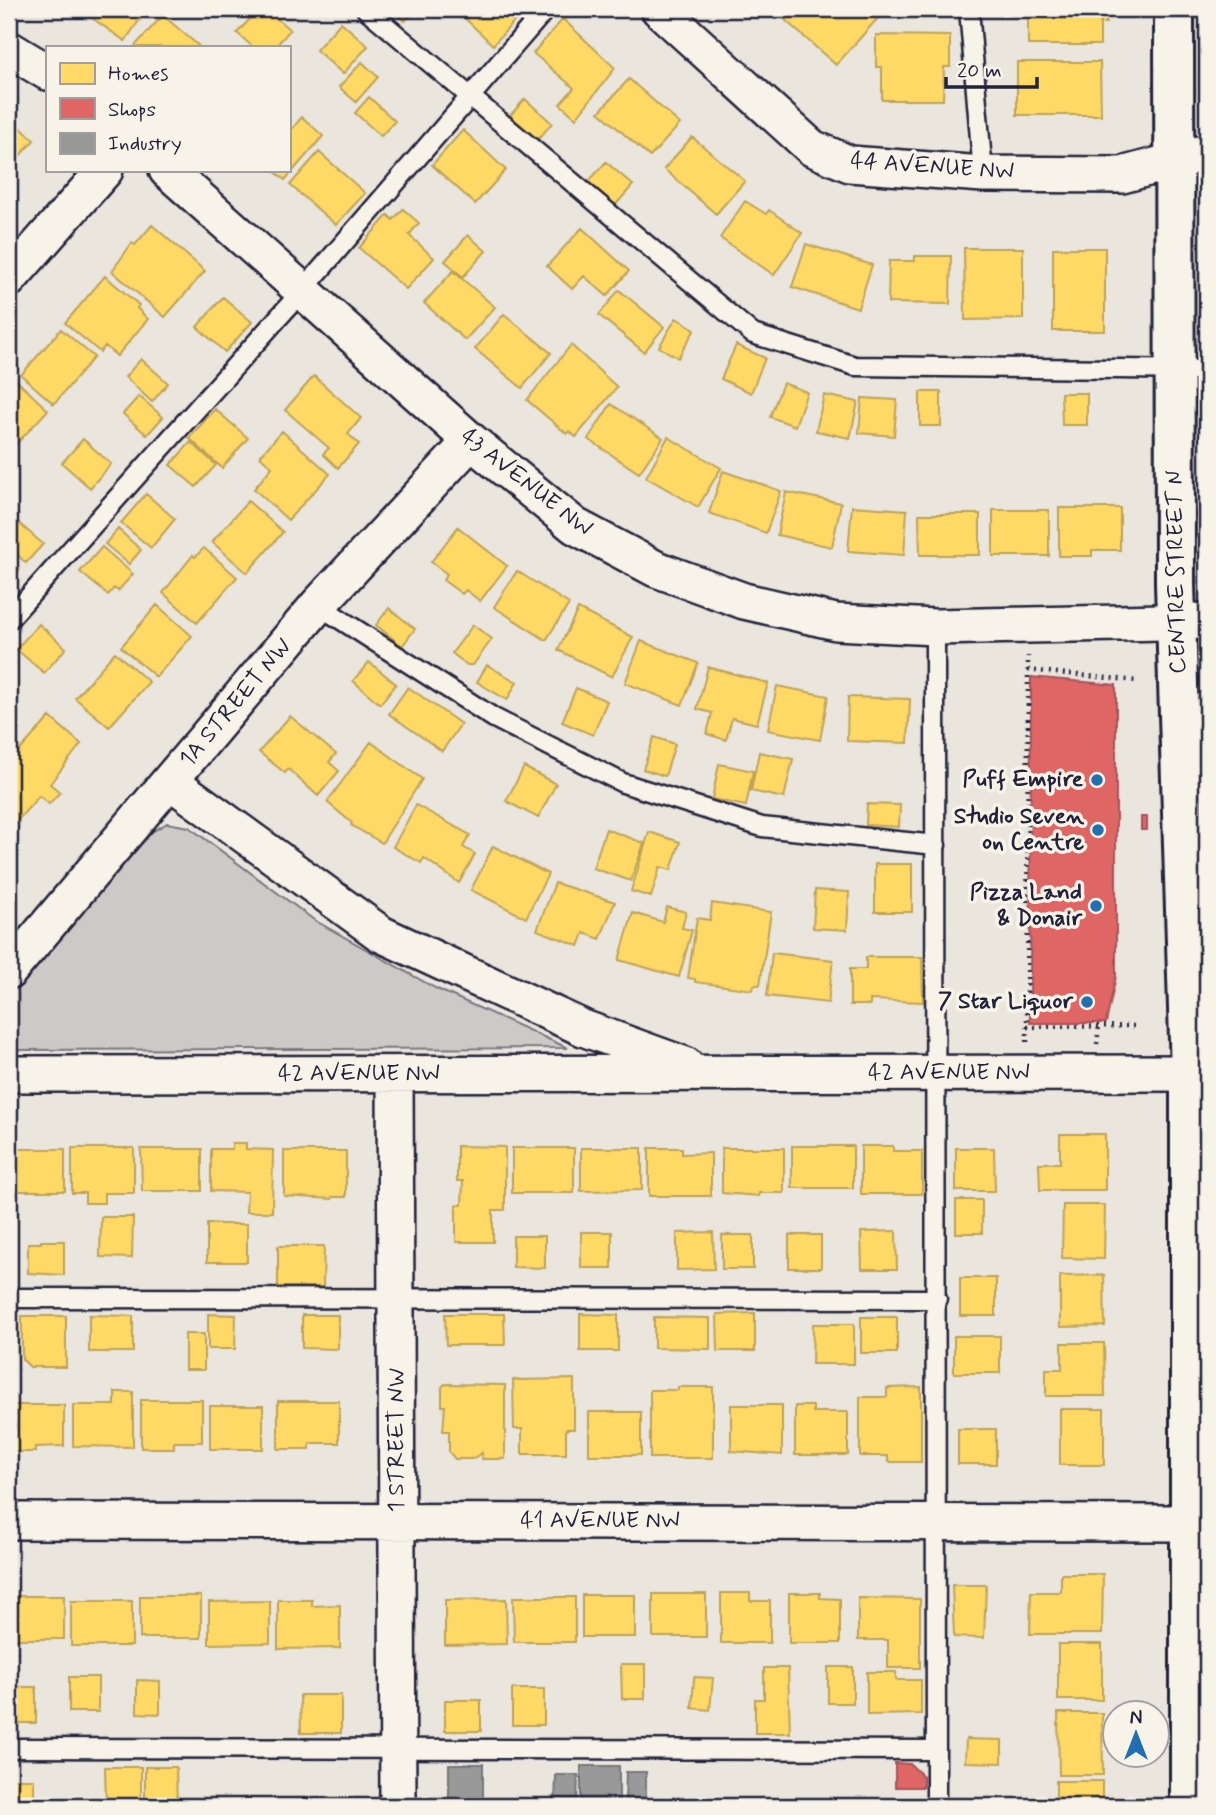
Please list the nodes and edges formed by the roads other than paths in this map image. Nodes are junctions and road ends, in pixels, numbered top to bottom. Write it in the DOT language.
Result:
graph roads {
  1 [pos="366,9"];
  2 [pos="546,9"];
  3 [pos="659,9"];
  4 [pos="969,9"];
  5 [pos="1174,9"];
  6 [pos="9,49"];
  7 [pos="46,71"];
  8 [pos="469,98"];
  9 [pos="1191,155"];
  10 [pos="103,172"];
  11 [pos="169,172"];
  12 [pos="982,174"];
  13 [pos="9,279"];
  14 [pos="303,290"];
  15 [pos="1191,370"];
  16 [pos="471,441"];
  17 [pos="318,605"];
  18 [pos="9,619"];
  19 [pos="1192,621"];
  20 [pos="935,627"];
  21 [pos="170,781"];
  22 [pos="936,845"];
  23 [pos="9,971"];
  24 [pos="396,1073"];
  25 [pos="708,1073"];
  26 [pos="937,1073"];
  27 [pos="1199,1073"];
  28 [pos="9,1074"];
  29 [pos="397,1297"];
  30 [pos="9,1298"];
  31 [pos="937,1299"];
  32 [pos="9,1521"];
  33 [pos="397,1521"];
  34 [pos="937,1522"];
  35 [pos="1199,1523"];
  36 [pos="9,1748"];
  37 [pos="398,1748"];
  38 [pos="936,1750"];
  39 [pos="398,1806"];
  40 [pos="936,1806"];
  41 [pos="1190,1806"];
  1 -- 8 [label="lane"];
  2 -- 8 [label="lane"];
  3 -- 12 [label="street, 44 AVENUE NW"];
  4 -- 12 [label="lane"];
  5 -- 9 [label="main road, CENTRE STREET N"];
  6 -- 7 [label="street"];
  8 -- 14 [label="lane"];
  8 -- 15 [label="lane"];
  9 -- 12 [label="street, 44 AVENUE NW"];
  9 -- 15 [label="main road, CENTRE STREET N"];
  10 -- 13 [label="street"];
  11 -- 14 [label="street, 43 AVENUE NW"];
  14 -- 16 [label="street, 43 AVENUE NW"];
  14 -- 18 [label="lane"];
  15 -- 19 [label="main road, CENTRE STREET N"];
  16 -- 17 [label="street, 1A STREET NW"];
  16 -- 20 [label="street, 43 AVENUE NW"];
  17 -- 21 [label="street, 1A STREET NW"];
  17 -- 22 [label="lane"];
  19 -- 20 [label="street, 43 AVENUE NW"];
  19 -- 27 [label="main road, CENTRE STREET N"];
  20 -- 22 [label="lane"];
  21 -- 23 [label="street, 1A STREET NW"];
  21 -- 25 [label="street, 42 AVENUE NW"];
  22 -- 26 [label="lane"];
  24 -- 25 [label="street, 42 AVENUE NW"];
  24 -- 28 [label="street, 42 AVENUE NW"];
  24 -- 29 [label="street, 1 STREET NW"];
  25 -- 26 [label="street, 42 AVENUE NW"];
  26 -- 27 [label="street, 42 AVENUE NW"];
  26 -- 31 [label="lane"];
  27 -- 35 [label="main road, CENTRE STREET N"];
  29 -- 30 [label="lane"];
  29 -- 31 [label="lane"];
  29 -- 33 [label="street, 1 STREET NW"];
  31 -- 34 [label="lane"];
  32 -- 33 [label="street, 41 AVENUE NW"];
  33 -- 34 [label="street, 41 AVENUE NW"];
  33 -- 37 [label="street, 1 STREET NW"];
  34 -- 35 [label="street, 41 AVENUE NW"];
  34 -- 38 [label="lane"];
  35 -- 41 [label="main road, CENTRE STREET N"];
  36 -- 37 [label="lane"];
  37 -- 38 [label="lane"];
  37 -- 39 [label="street, 1 STREET NW"];
  38 -- 40 [label="lane"];
}
